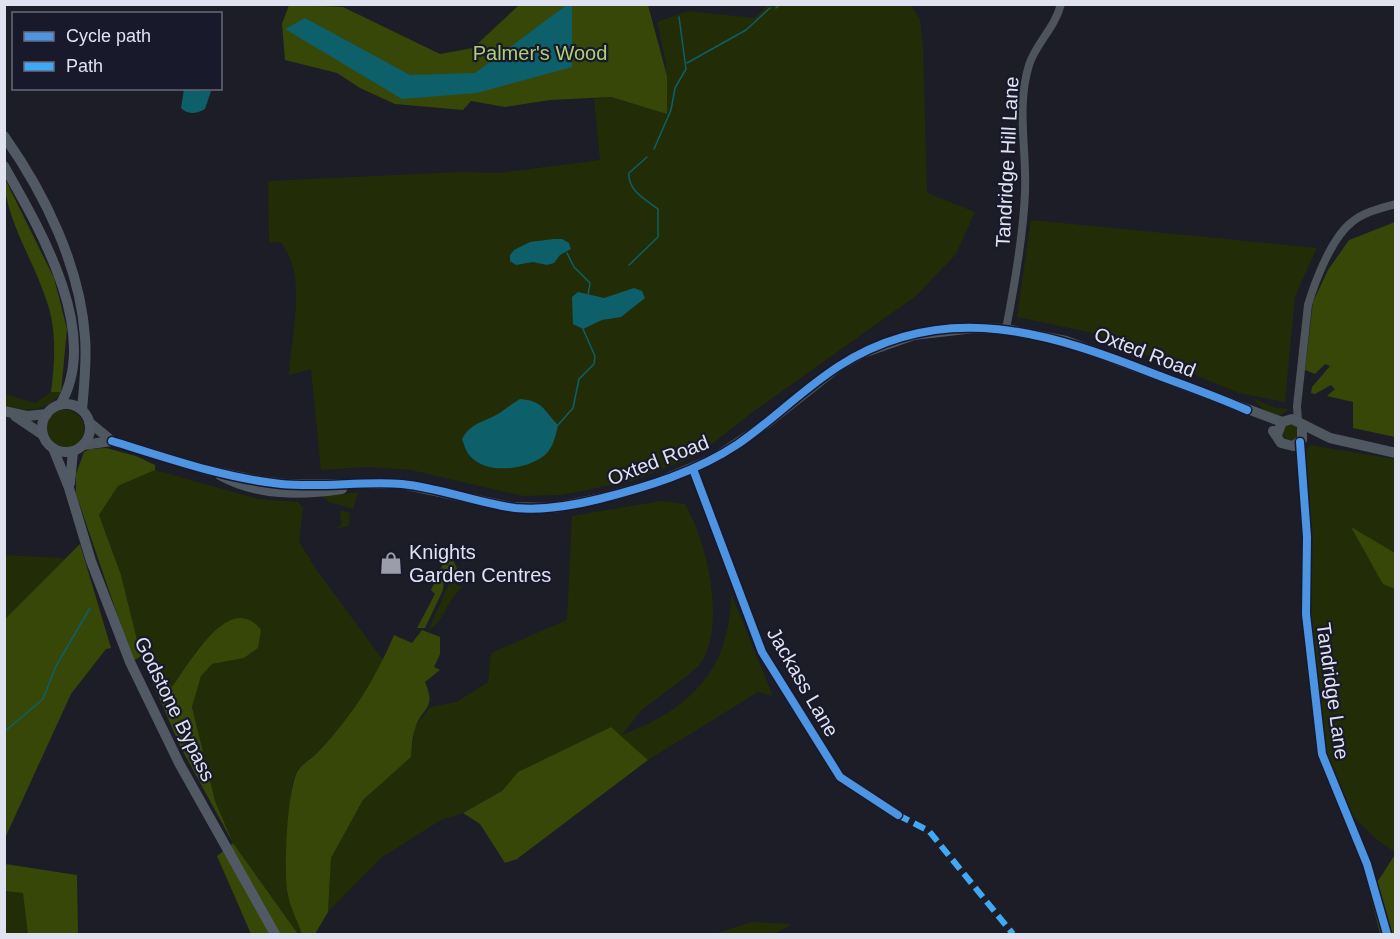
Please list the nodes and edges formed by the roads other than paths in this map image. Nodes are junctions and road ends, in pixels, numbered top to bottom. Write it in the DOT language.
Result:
graph roads {
  1 [pos="1061,4"];
  2 [pos="4,136"];
  3 [pos="4,166"];
  4 [pos="1395,204"];
  5 [pos="1006,328"];
  6 [pos="60,405"];
  7 [pos="82,410"];
  8 [pos="1247,410"];
  9 [pos="7,412"];
  10 [pos="46,414"];
  11 [pos="89,422"];
  12 [pos="1292,422"];
  13 [pos="43,435"];
  14 [pos="1277,435"];
  15 [pos="1330,438"];
  16 [pos="112,441"];
  17 [pos="1301,441"];
  18 [pos="1288,446"];
  19 [pos="52,448"];
  20 [pos="78,448"];
  21 [pos="1395,453"];
  22 [pos="1299,463"];
  23 [pos="693,469"];
  24 [pos="69,488"];
  25 [pos="898,815"];
  26 [pos="275,934"];
  27 [pos="1387,934"];
  1 -- 5 [label="street, Tandridge Hill Lane"];
  2 -- 7 [label="highway"];
  3 -- 6 [label="highway"];
  4 -- 12 [label="street"];
  5 -- 8 [label="main road, Oxted Road"];
  5 -- 23 [label="main road, Oxted Road"];
  6 -- 7 [label="highway"];
  6 -- 10 [label="highway"];
  7 -- 11 [label="highway"];
  8 -- 12 [label="main road, Oxted Road"];
  8 -- 14 [label="main road, Oxted Road"];
  9 -- 10 [label="main road"];
  9 -- 13 [label="main road"];
  10 -- 13 [label="highway"];
  11 -- 16 [label="main road, Oxted Road"];
  11 -- 20 [label="highway"];
  12 -- 14 [label="main road"];
  12 -- 15 [label="main road, Oxted Road"];
  12 -- 17 [label="main road"];
  13 -- 19 [label="highway"];
  14 -- 18 [label="main road, Oxted Road"];
  15 -- 17 [label="main road"];
  15 -- 21 [label="main road"];
  16 -- 20 [label="main road, Oxted Road"];
  16 -- 23 [label="main road, Oxted Road"];
  17 -- 18 [label="main road"];
  17 -- 22 [label="street, Tandridge Lane"];
  18 -- 22 [label="street, Tandridge Lane"];
  19 -- 20 [label="highway"];
  19 -- 24 [label="highway, Godstone Bypass"];
  20 -- 24 [label="highway, Godstone Bypass"];
  22 -- 27 [label="street, Tandridge Lane"];
  23 -- 25 [label="street, Jackass Lane"];
  24 -- 26 [label="highway, Godstone Bypass"];
}
